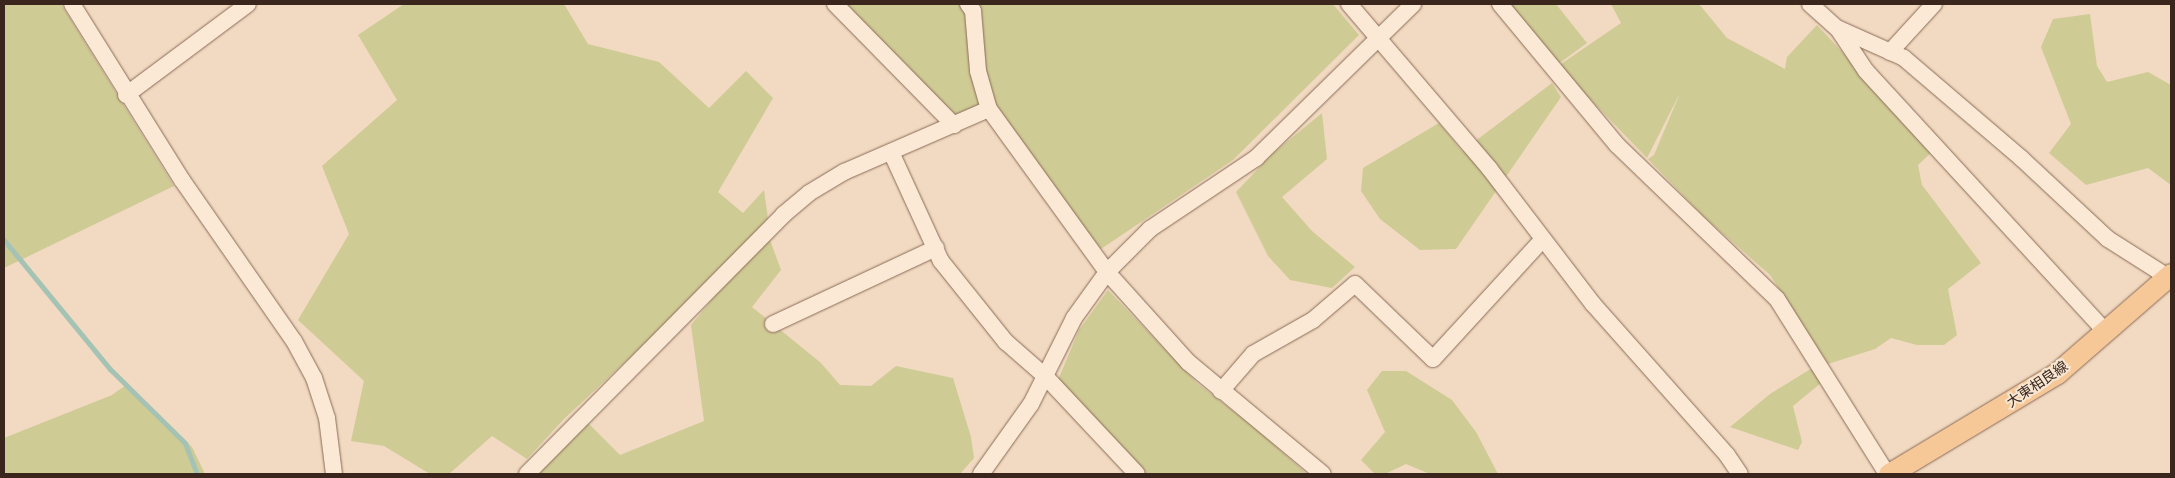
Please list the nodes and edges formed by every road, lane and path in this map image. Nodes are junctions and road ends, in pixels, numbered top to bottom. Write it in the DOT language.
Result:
graph roads {
  1 [pos="72,4"];
  2 [pos="248,4"];
  3 [pos="835,4"];
  4 [pos="968,4"];
  5 [pos="1349,4"];
  6 [pos="1413,4"];
  7 [pos="1500,4"];
  8 [pos="1810,4"];
  9 [pos="1934,4"];
  10 [pos="1837,28"];
  11 [pos="1378,35"];
  12 [pos="1890,52"];
  13 [pos="126,95"];
  14 [pos="990,109"];
  15 [pos="954,125"];
  16 [pos="892,152"];
  17 [pos="1542,240"];
  18 [pos="936,248"];
  19 [pos="1107,272"];
  20 [pos="2170,277"];
  21 [pos="773,324"];
  22 [pos="2106,332"];
  23 [pos="1045,376"];
  24 [pos="1221,391"];
  25 [pos="988,472"];
  26 [pos="334,474"];
  27 [pos="528,474"];
  28 [pos="1137,474"];
  29 [pos="1323,474"];
  30 [pos="1740,474"];
  31 [pos="1888,474"];
  1 -- 13 [label="street"];
  2 -- 13 [label="street"];
  3 -- 15 [label="street"];
  4 -- 14 [label="street"];
  5 -- 11 [label="street"];
  6 -- 11 [label="street"];
  7 -- 31 [label="street"];
  8 -- 10 [label="street"];
  9 -- 12 [label="street"];
  10 -- 12 [label="street"];
  10 -- 22 [label="street"];
  11 -- 17 [label="street"];
  11 -- 19 [label="street"];
  12 -- 20 [label="street"];
  13 -- 26 [label="street"];
  14 -- 15 [label="street"];
  14 -- 19 [label="street"];
  15 -- 16 [label="street"];
  16 -- 18 [label="street"];
  16 -- 27 [label="street"];
  17 -- 24 [label="street"];
  17 -- 30 [label="street"];
  18 -- 21 [label="street"];
  18 -- 23 [label="street"];
  19 -- 23 [label="street"];
  19 -- 24 [label="street"];
  20 -- 22 [label="main road, 大東相良線"];
  22 -- 31 [label="main road, 大東相良線"];
  23 -- 25 [label="street"];
  23 -- 28 [label="street"];
  24 -- 29 [label="street"];
}
